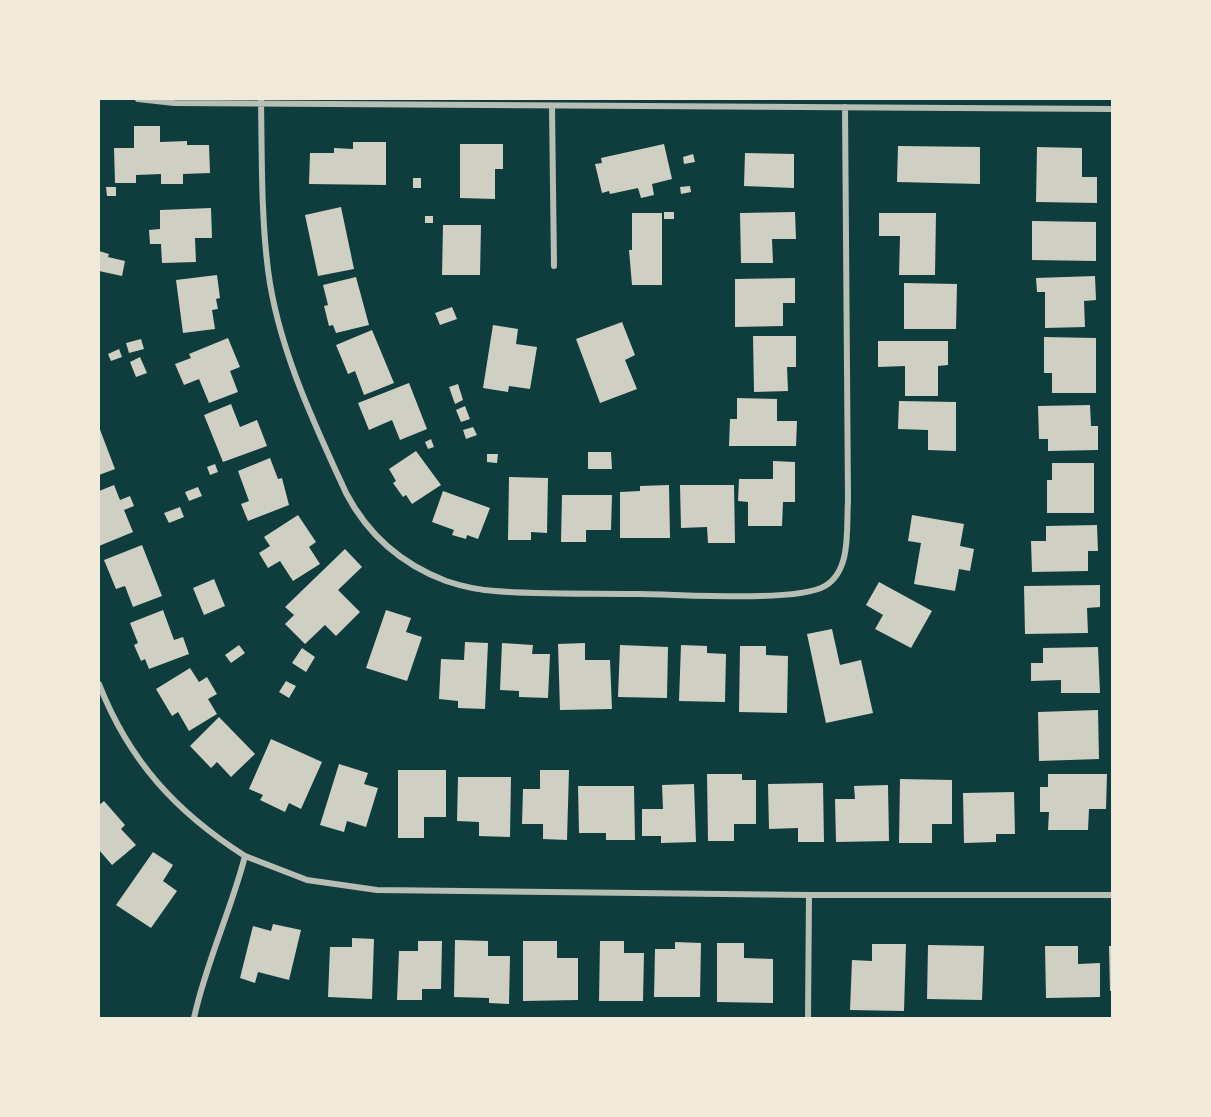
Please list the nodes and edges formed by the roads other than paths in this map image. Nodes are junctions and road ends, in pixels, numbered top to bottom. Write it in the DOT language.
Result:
graph roads {
  1 [pos="138,99"];
  2 [pos="261,101"];
  3 [pos="552,106"];
  4 [pos="845,107"];
  5 [pos="1112,109"];
  6 [pos="554,266"];
  7 [pos="99,684"];
  8 [pos="245,856"];
  9 [pos="809,895"];
  10 [pos="1112,895"];
  11 [pos="194,1018"];
  12 [pos="808,1018"];
  1 -- 2 [label="street"];
  2 -- 3 [label="street"];
  2 -- 4 [label="street"];
  3 -- 4 [label="street"];
  3 -- 6 [label="street"];
  4 -- 5 [label="street"];
  7 -- 8 [label="street"];
  8 -- 9 [label="street"];
  8 -- 11 [label="street"];
  9 -- 10 [label="street"];
  9 -- 12 [label="street"];
}
